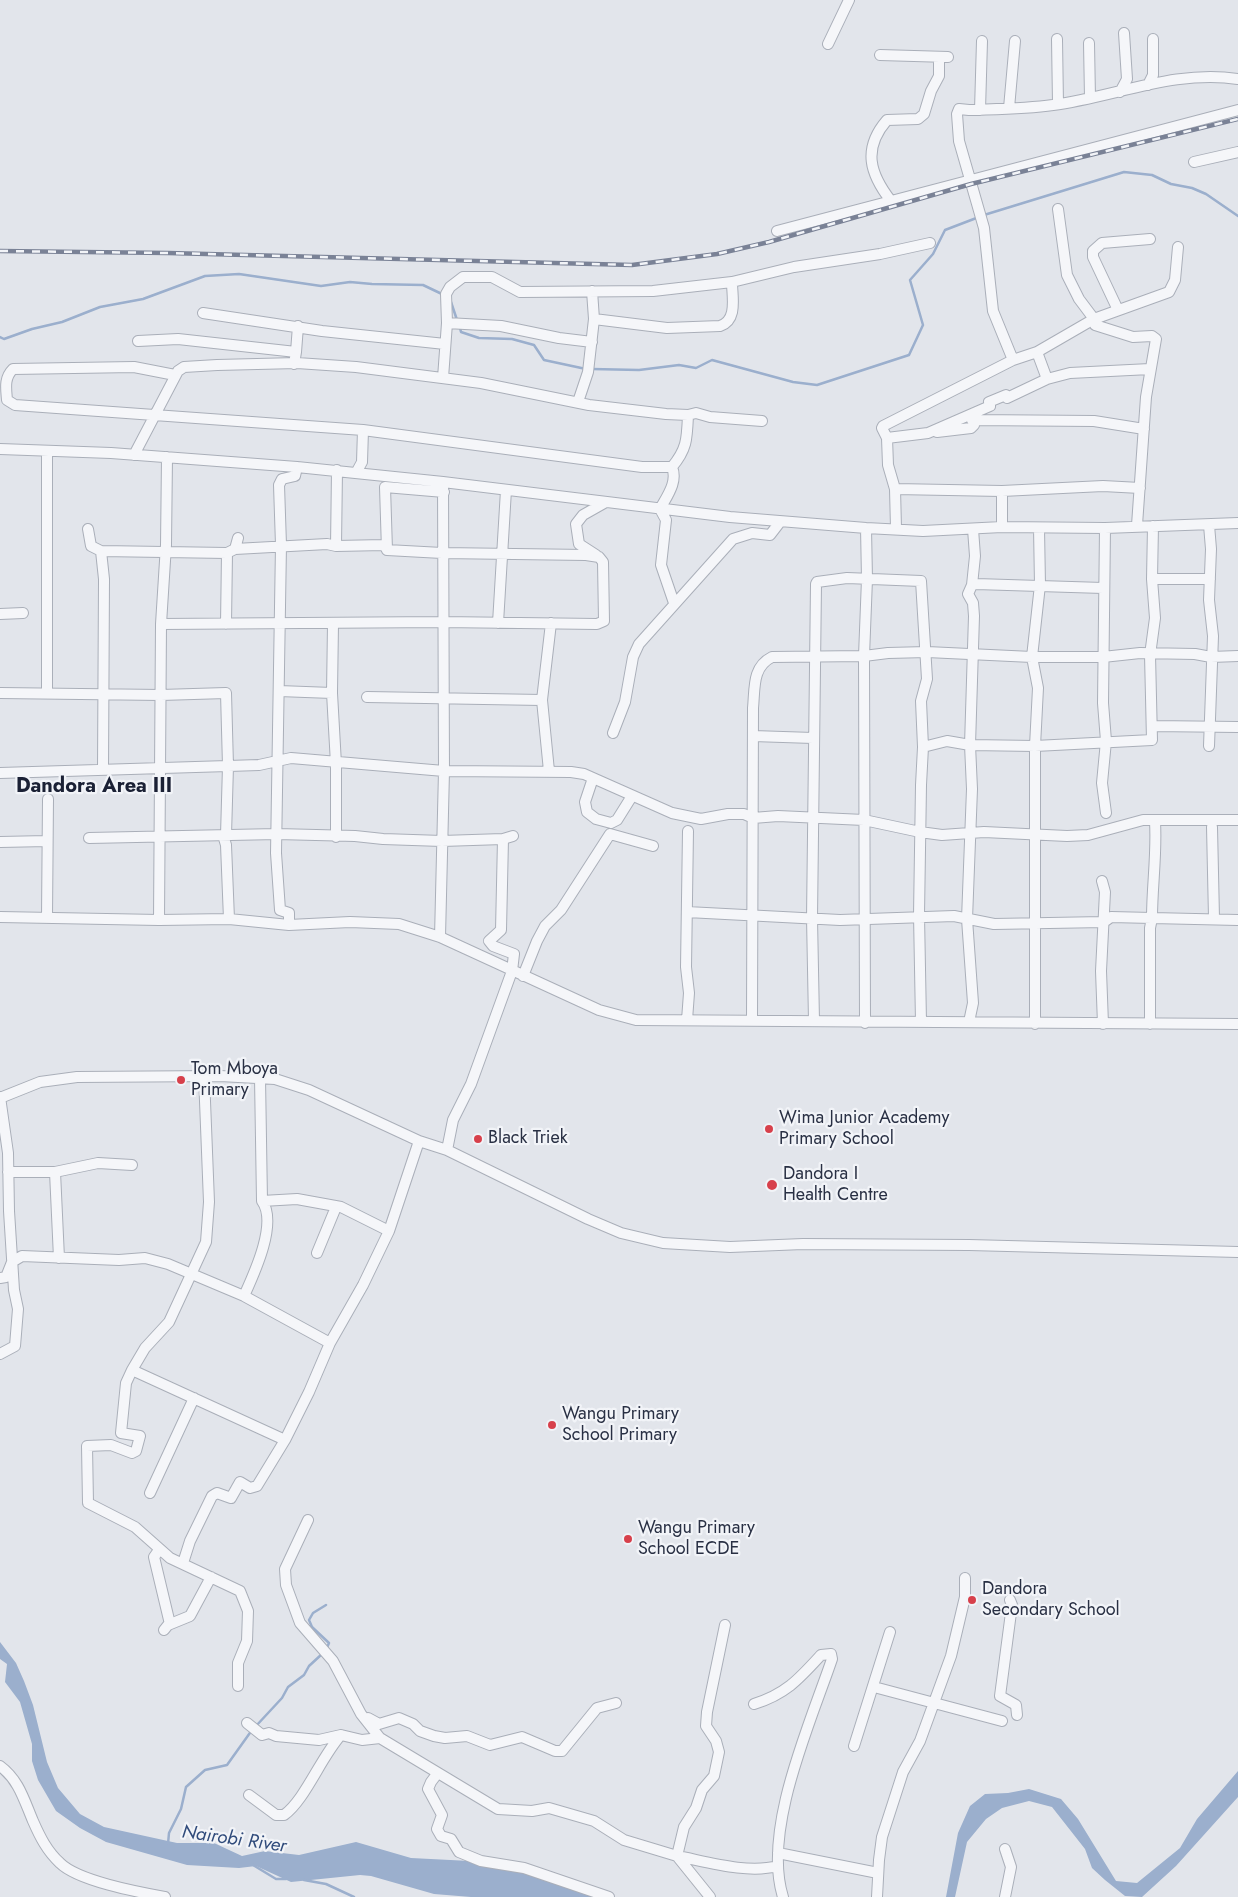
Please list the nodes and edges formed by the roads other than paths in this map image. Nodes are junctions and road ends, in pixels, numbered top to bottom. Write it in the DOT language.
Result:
graph roads {
  1 [pos="849,0"];
  2 [pos="1124,33"];
  3 [pos="1057,39"];
  4 [pos="1153,39"];
  5 [pos="982,41"];
  6 [pos="1015,41"];
  7 [pos="1090,43"];
  8 [pos="828,44"];
  9 [pos="880,55"];
  10 [pos="1238,79"];
  11 [pos="1148,85"];
  12 [pos="1120,92"];
  13 [pos="1090,98"];
  14 [pos="1058,104"];
  15 [pos="1010,108"];
  16 [pos="980,110"];
  17 [pos="1238,110"];
  18 [pos="1238,152"];
  19 [pos="1194,162"];
  20 [pos="970,180"];
  21 [pos="891,201"];
  22 [pos="1058,209"];
  23 [pos="777,232"];
  24 [pos="1150,238"];
  25 [pos="930,243"];
  26 [pos="1178,247"];
  27 [pos="732,282"];
  28 [pos="592,291"];
  29 [pos="1118,310"];
  30 [pos="203,312"];
  31 [pos="594,318"];
  32 [pos="1094,319"];
  33 [pos="447,323"];
  34 [pos="298,326"];
  35 [pos="138,340"];
  36 [pos="592,342"];
  37 [pos="445,344"];
  38 [pos="296,352"];
  39 [pos="1037,352"];
  40 [pos="1013,360"];
  41 [pos="294,364"];
  42 [pos="1150,369"];
  43 [pos="176,375"];
  44 [pos="443,378"];
  45 [pos="1047,379"];
  46 [pos="578,402"];
  47 [pos="156,414"];
  48 [pos="688,415"];
  49 [pos="971,418"];
  50 [pos="762,421"];
  51 [pos="1144,429"];
  52 [pos="363,430"];
  53 [pos="887,438"];
  54 [pos="0,449"];
  55 [pos="47,452"];
  56 [pos="134,455"];
  57 [pos="167,457"];
  58 [pos="297,467"];
  59 [pos="672,467"];
  60 [pos="337,470"];
  61 [pos="356,473"];
  62 [pos="443,487"];
  63 [pos="1140,488"];
  64 [pos="895,489"];
  65 [pos="506,490"];
  66 [pos="1002,491"];
  67 [pos="606,502"];
  68 [pos="660,508"];
  69 [pos="780,522"];
  70 [pos="1238,523"];
  71 [pos="1209,525"];
  72 [pos="1137,526"];
  73 [pos="1153,526"];
  74 [pos="1002,527"];
  75 [pos="866,528"];
  76 [pos="896,528"];
  77 [pos="1038,528"];
  78 [pos="1105,528"];
  79 [pos="88,529"];
  80 [pos="973,529"];
  81 [pos="238,538"];
  82 [pos="281,545"];
  83 [pos="336,546"];
  84 [pos="387,550"];
  85 [pos="101,551"];
  86 [pos="231,551"];
  87 [pos="164,552"];
  88 [pos="503,552"];
  89 [pos="442,553"];
  90 [pos="599,557"];
  91 [pos="867,579"];
  92 [pos="1152,579"];
  93 [pos="1210,579"];
  94 [pos="972,585"];
  95 [pos="1040,585"];
  96 [pos="1103,588"];
  97 [pos="674,602"];
  98 [pos="23,613"];
  99 [pos="0,614"];
  100 [pos="442,622"];
  101 [pos="498,623"];
  102 [pos="551,623"];
  103 [pos="160,624"];
  104 [pos="226,624"];
  105 [pos="333,624"];
  106 [pos="278,625"];
  107 [pos="927,652"];
  108 [pos="815,655"];
  109 [pos="1150,655"];
  110 [pos="864,656"];
  111 [pos="973,656"];
  112 [pos="1238,656"];
  113 [pos="1032,657"];
  114 [pos="1103,657"];
  115 [pos="1211,657"];
  116 [pos="279,692"];
  117 [pos="0,693"];
  118 [pos="332,693"];
  119 [pos="47,694"];
  120 [pos="103,694"];
  121 [pos="161,695"];
  122 [pos="367,697"];
  123 [pos="443,698"];
  124 [pos="542,700"];
  125 [pos="1211,725"];
  126 [pos="1152,726"];
  127 [pos="1238,726"];
  128 [pos="613,733"];
  129 [pos="753,736"];
  130 [pos="813,738"];
  131 [pos="1106,742"];
  132 [pos="970,745"];
  133 [pos="923,746"];
  134 [pos="1035,746"];
  135 [pos="1209,746"];
  136 [pos="278,760"];
  137 [pos="336,764"];
  138 [pos="228,766"];
  139 [pos="160,767"];
  140 [pos="103,769"];
  141 [pos="444,771"];
  142 [pos="549,771"];
  143 [pos="0,773"];
  144 [pos="594,778"];
  145 [pos="632,796"];
  146 [pos="48,799"];
  147 [pos="1106,812"];
  148 [pos="753,818"];
  149 [pos="814,818"];
  150 [pos="864,820"];
  151 [pos="1238,820"];
  152 [pos="1155,822"];
  153 [pos="1212,827"];
  154 [pos="688,831"];
  155 [pos="920,832"];
  156 [pos="970,832"];
  157 [pos="277,834"];
  158 [pos="224,835"];
  159 [pos="336,836"];
  160 [pos="513,836"];
  161 [pos="1035,836"];
  162 [pos="160,837"];
  163 [pos="89,838"];
  164 [pos="503,839"];
  165 [pos="47,841"];
  166 [pos="442,841"];
  167 [pos="0,842"];
  168 [pos="654,846"];
  169 [pos="1102,881"];
  170 [pos="686,912"];
  171 [pos="919,915"];
  172 [pos="752,916"];
  173 [pos="0,917"];
  174 [pos="47,917"];
  175 [pos="812,918"];
  176 [pos="864,918"];
  177 [pos="1152,918"];
  178 [pos="1214,918"];
  179 [pos="229,919"];
  180 [pos="967,919"];
  181 [pos="160,920"];
  182 [pos="1238,920"];
  183 [pos="1036,922"];
  184 [pos="1104,922"];
  185 [pos="289,925"];
  186 [pos="440,937"];
  187 [pos="512,971"];
  188 [pos="523,976"];
  189 [pos="686,1020"];
  190 [pos="752,1021"];
  191 [pos="814,1022"];
  192 [pos="921,1022"];
  193 [pos="969,1022"];
  194 [pos="865,1023"];
  195 [pos="1035,1024"];
  196 [pos="1103,1024"];
  197 [pos="1150,1024"];
  198 [pos="1238,1024"];
  199 [pos="204,1076"];
  200 [pos="260,1078"];
  201 [pos="0,1097"];
  202 [pos="418,1141"];
  203 [pos="447,1150"];
  204 [pos="132,1165"];
  205 [pos="8,1172"];
  206 [pos="55,1172"];
  207 [pos="262,1201"];
  208 [pos="336,1207"];
  209 [pos="389,1231"];
  210 [pos="1238,1252"];
  211 [pos="317,1253"];
  212 [pos="59,1258"];
  213 [pos="12,1262"];
  214 [pos="189,1275"];
  215 [pos="0,1278"];
  216 [pos="244,1296"];
  217 [pos="330,1343"];
  218 [pos="0,1354"];
  219 [pos="132,1370"];
  220 [pos="194,1398"];
  221 [pos="285,1440"];
  222 [pos="150,1493"];
  223 [pos="308,1520"];
  224 [pos="159,1550"];
  225 [pos="183,1563"];
  226 [pos="212,1577"];
  227 [pos="965,1578"];
  228 [pos="1010,1600"];
  229 [pos="725,1625"];
  230 [pos="890,1632"];
  231 [pos="238,1686"];
  232 [pos="874,1687"];
  233 [pos="616,1703"];
  234 [pos="754,1704"];
  235 [pos="932,1704"];
  236 [pos="361,1714"];
  237 [pos="1017,1715"];
  238 [pos="1002,1721"];
  239 [pos="251,1727"];
  240 [pos="341,1735"];
  241 [pos="380,1738"];
  242 [pos="854,1746"];
  243 [pos="0,1766"];
  244 [pos="437,1774"];
  245 [pos="249,1795"];
  246 [pos="1004,1849"];
  247 [pos="778,1853"];
  248 [pos="677,1856"];
  249 [pos="778,1866"];
  250 [pos="878,1873"];
  251 [pos="165,1897"];
  252 [pos="609,1897"];
  253 [pos="710,1897"];
  254 [pos="783,1897"];
  255 [pos="877,1897"];
  256 [pos="1005,1897"];
  1 -- 8 [label="street"];
  2 -- 12 [label="street"];
  3 -- 14 [label="street"];
  4 -- 11 [label="street"];
  5 -- 16 [label="street"];
  6 -- 15 [label="street"];
  7 -- 13 [label="street"];
  9 -- 21 [label="street"];
  10 -- 11 [label="street"];
  11 -- 12 [label="street"];
  12 -- 13 [label="street"];
  13 -- 14 [label="street"];
  14 -- 15 [label="street"];
  15 -- 16 [label="street"];
  16 -- 20 [label="street"];
  17 -- 20 [label="street"];
  18 -- 19 [label="street"];
  20 -- 21 [label="street"];
  20 -- 40 [label="street"];
  21 -- 23 [label="street"];
  22 -- 32 [label="street"];
  24 -- 29 [label="street"];
  25 -- 27 [label="street"];
  26 -- 29 [label="street"];
  27 -- 28 [label="street"];
  27 -- 31 [label="street"];
  28 -- 31 [label="street"];
  28 -- 33 [label="street"];
  29 -- 32 [label="street"];
  30 -- 34 [label="street"];
  31 -- 36 [label="street"];
  32 -- 39 [label="street"];
  32 -- 42 [label="street"];
  33 -- 36 [label="street"];
  33 -- 37 [label="street"];
  34 -- 37 [label="street"];
  34 -- 38 [label="street"];
  35 -- 38 [label="street"];
  36 -- 46 [label="street"];
  37 -- 44 [label="street"];
  38 -- 41 [label="street"];
  39 -- 40 [label="street"];
  39 -- 45 [label="street"];
  40 -- 53 [label="street"];
  41 -- 43 [label="street"];
  41 -- 44 [label="street"];
  42 -- 45 [label="street"];
  42 -- 51 [label="street"];
  43 -- 47 [label="street"];
  43 -- 47 [label="street"];
  44 -- 46 [label="street"];
  45 -- 49 [label="street"];
  46 -- 48 [label="street"];
  47 -- 52 [label="street"];
  47 -- 56 [label="street"];
  48 -- 50 [label="street"];
  48 -- 59 [label="street"];
  49 -- 51 [label="street"];
  49 -- 53 [label="street"];
  51 -- 63 [label="street"];
  52 -- 59 [label="street"];
  52 -- 61 [label="street"];
  53 -- 64 [label="street"];
  54 -- 55 [label="street"];
  55 -- 56 [label="street"];
  55 -- 119 [label="street"];
  56 -- 57 [label="street"];
  57 -- 58 [label="street"];
  57 -- 87 [label="street"];
  58 -- 60 [label="street"];
  58 -- 82 [label="street"];
  59 -- 68 [label="street"];
  60 -- 61 [label="street"];
  60 -- 83 [label="street"];
  61 -- 62 [label="street"];
  62 -- 65 [label="street"];
  62 -- 84 [label="street"];
  62 -- 89 [label="street"];
  63 -- 66 [label="street"];
  63 -- 72 [label="street"];
  64 -- 66 [label="street"];
  64 -- 76 [label="street"];
  65 -- 67 [label="street"];
  65 -- 88 [label="street"];
  66 -- 74 [label="street"];
  67 -- 68 [label="street"];
  67 -- 90 [label="street"];
  68 -- 69 [label="street"];
  68 -- 97 [label="street"];
  69 -- 75 [label="street"];
  69 -- 97 [label="street"];
  70 -- 71 [label="street"];
  71 -- 73 [label="street"];
  71 -- 93 [label="street"];
  72 -- 73 [label="street"];
  72 -- 78 [label="street"];
  73 -- 92 [label="street"];
  74 -- 77 [label="street"];
  74 -- 80 [label="street"];
  75 -- 76 [label="street"];
  75 -- 91 [label="street"];
  76 -- 80 [label="street"];
  77 -- 78 [label="street"];
  77 -- 95 [label="street"];
  78 -- 96 [label="street"];
  79 -- 85 [label="street"];
  80 -- 94 [label="street"];
  81 -- 86 [label="street"];
  82 -- 83 [label="street"];
  82 -- 86 [label="street"];
  82 -- 106 [label="street"];
  83 -- 84 [label="street"];
  84 -- 89 [label="street"];
  85 -- 87 [label="street"];
  85 -- 120 [label="street"];
  86 -- 87 [label="street"];
  86 -- 104 [label="street"];
  87 -- 103 [label="street"];
  88 -- 89 [label="street"];
  88 -- 90 [label="street"];
  88 -- 101 [label="street"];
  89 -- 100 [label="street"];
  90 -- 102 [label="street"];
  91 -- 107 [label="street"];
  91 -- 108 [label="street"];
  91 -- 110 [label="street"];
  92 -- 93 [label="street"];
  92 -- 109 [label="street"];
  93 -- 115 [label="street"];
  94 -- 95 [label="street"];
  94 -- 111 [label="street"];
  95 -- 96 [label="street"];
  95 -- 113 [label="street"];
  96 -- 114 [label="street"];
  97 -- 128 [label="street"];
  98 -- 99 [label="street"];
  100 -- 101 [label="street"];
  100 -- 105 [label="street"];
  100 -- 123 [label="street"];
  101 -- 102 [label="street"];
  102 -- 124 [label="street"];
  103 -- 104 [label="street"];
  103 -- 121 [label="street"];
  104 -- 106 [label="street"];
  105 -- 106 [label="street"];
  105 -- 118 [label="street"];
  106 -- 116 [label="street"];
  107 -- 110 [label="street"];
  107 -- 111 [label="street"];
  107 -- 133 [label="street"];
  108 -- 110 [label="street"];
  108 -- 129 [label="street"];
  108 -- 130 [label="street"];
  109 -- 114 [label="street"];
  109 -- 115 [label="street"];
  109 -- 126 [label="street"];
  110 -- 150 [label="street"];
  111 -- 113 [label="street"];
  111 -- 132 [label="street"];
  112 -- 115 [label="street"];
  113 -- 114 [label="street"];
  113 -- 134 [label="street"];
  114 -- 131 [label="street"];
  115 -- 125 [label="street"];
  116 -- 118 [label="street"];
  116 -- 136 [label="street"];
  117 -- 119 [label="street"];
  118 -- 137 [label="street"];
  119 -- 120 [label="street"];
  120 -- 121 [label="street"];
  120 -- 140 [label="street"];
  121 -- 138 [label="street"];
  121 -- 139 [label="street"];
  122 -- 123 [label="street"];
  123 -- 124 [label="street"];
  123 -- 141 [label="street"];
  124 -- 142 [label="street"];
  125 -- 126 [label="street"];
  125 -- 127 [label="street"];
  125 -- 135 [label="street"];
  126 -- 131 [label="street"];
  129 -- 130 [label="street"];
  129 -- 148 [label="street"];
  130 -- 149 [label="street"];
  131 -- 134 [label="street"];
  131 -- 147 [label="street"];
  132 -- 133 [label="street"];
  132 -- 134 [label="street"];
  132 -- 156 [label="street"];
  133 -- 155 [label="street"];
  134 -- 161 [label="street"];
  136 -- 137 [label="street"];
  136 -- 138 [label="street"];
  136 -- 157 [label="street"];
  137 -- 141 [label="street"];
  137 -- 159 [label="street"];
  138 -- 139 [label="street"];
  138 -- 158 [label="street"];
  139 -- 140 [label="street"];
  139 -- 162 [label="street"];
  140 -- 143 [label="street"];
  141 -- 142 [label="street"];
  141 -- 166 [label="street"];
  142 -- 144 [label="street"];
  144 -- 145 [label="street"];
  144 -- 145 [label="street"];
  145 -- 148 [label="street"];
  146 -- 165 [label="street"];
  148 -- 149 [label="street"];
  148 -- 172 [label="street"];
  149 -- 150 [label="street"];
  149 -- 175 [label="street"];
  150 -- 155 [label="street"];
  150 -- 176 [label="street"];
  151 -- 161 [label="street"];
  152 -- 177 [label="street"];
  153 -- 178 [label="street"];
  154 -- 170 [label="street"];
  155 -- 156 [label="street"];
  155 -- 171 [label="street"];
  156 -- 161 [label="street"];
  156 -- 180 [label="street"];
  157 -- 158 [label="street"];
  157 -- 159 [label="street"];
  157 -- 185 [label="street"];
  158 -- 162 [label="street"];
  158 -- 179 [label="street"];
  159 -- 166 [label="street"];
  160 -- 164 [label="street"];
  161 -- 183 [label="street"];
  162 -- 163 [label="street"];
  162 -- 181 [label="street"];
  164 -- 166 [label="street"];
  164 -- 187 [label="street"];
  165 -- 167 [label="street"];
  165 -- 174 [label="street"];
  166 -- 186 [label="street"];
  168 -- 188 [label="street"];
  169 -- 184 [label="street"];
  170 -- 172 [label="street"];
  170 -- 189 [label="street"];
  171 -- 176 [label="street"];
  171 -- 180 [label="street"];
  171 -- 192 [label="street"];
  172 -- 175 [label="street"];
  172 -- 190 [label="street"];
  173 -- 174 [label="street"];
  174 -- 181 [label="street"];
  175 -- 176 [label="street"];
  175 -- 191 [label="street"];
  176 -- 194 [label="street"];
  177 -- 178 [label="street"];
  177 -- 184 [label="street"];
  177 -- 197 [label="street"];
  178 -- 182 [label="street"];
  179 -- 181 [label="street"];
  179 -- 185 [label="street"];
  180 -- 183 [label="street"];
  180 -- 193 [label="street"];
  183 -- 184 [label="street"];
  183 -- 195 [label="street"];
  184 -- 196 [label="street"];
  185 -- 186 [label="street"];
  186 -- 187 [label="street"];
  187 -- 188 [label="street"];
  187 -- 203 [label="street"];
  188 -- 189 [label="street"];
  189 -- 190 [label="street"];
  190 -- 191 [label="street"];
  191 -- 194 [label="street"];
  192 -- 193 [label="street"];
  192 -- 194 [label="street"];
  193 -- 195 [label="street"];
  195 -- 196 [label="street"];
  196 -- 197 [label="street"];
  197 -- 198 [label="street"];
  199 -- 200 [label="street"];
  199 -- 201 [label="street"];
  199 -- 214 [label="street"];
  200 -- 202 [label="street"];
  200 -- 207 [label="street"];
  201 -- 205 [label="street"];
  202 -- 203 [label="street"];
  202 -- 209 [label="street"];
  203 -- 210 [label="street"];
  204 -- 206 [label="street"];
  205 -- 206 [label="street"];
  205 -- 213 [label="street"];
  206 -- 212 [label="street"];
  207 -- 208 [label="street"];
  207 -- 216 [label="street"];
  208 -- 209 [label="street"];
  208 -- 211 [label="street"];
  209 -- 217 [label="street"];
  212 -- 213 [label="street"];
  212 -- 214 [label="street"];
  213 -- 215 [label="street"];
  213 -- 218 [label="street"];
  214 -- 216 [label="street"];
  214 -- 219 [label="street"];
  216 -- 217 [label="street"];
  217 -- 221 [label="street"];
  219 -- 220 [label="street"];
  219 -- 224 [label="street"];
  220 -- 221 [label="street"];
  220 -- 222 [label="street"];
  221 -- 225 [label="street"];
  223 -- 236 [label="street"];
  224 -- 225 [label="street"];
  224 -- 226 [label="street"];
  225 -- 226 [label="street"];
  226 -- 231 [label="street"];
  227 -- 235 [label="street"];
  228 -- 237 [label="street"];
  229 -- 248 [label="street"];
  230 -- 232 [label="street"];
  232 -- 235 [label="street"];
  232 -- 242 [label="street"];
  233 -- 236 [label="street"];
  234 -- 247 [label="street"];
  235 -- 238 [label="street"];
  235 -- 250 [label="street"];
  236 -- 241 [label="street"];
  239 -- 240 [label="street"];
  240 -- 241 [label="street"];
  240 -- 245 [label="street"];
  241 -- 244 [label="street"];
  243 -- 251 [label="street"];
  244 -- 248 [label="street"];
  244 -- 252 [label="street"];
  246 -- 256 [label="street"];
  247 -- 249 [label="street"];
  247 -- 250 [label="street"];
  248 -- 249 [label="street"];
  248 -- 253 [label="street"];
  249 -- 254 [label="street"];
  250 -- 255 [label="street"];
}
